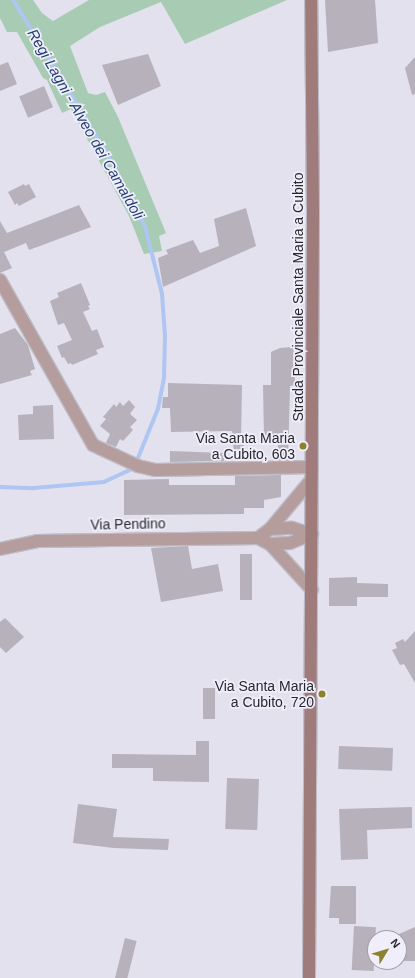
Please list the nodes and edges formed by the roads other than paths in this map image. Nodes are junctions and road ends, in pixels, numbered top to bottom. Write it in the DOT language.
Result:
graph roads {
  1 [pos="311,0"];
  2 [pos="0,280"];
  3 [pos="312,467"];
  4 [pos="312,479"];
  5 [pos="270,529"];
  6 [pos="312,534"];
  7 [pos="258,538"];
  8 [pos="270,544"];
  9 [pos="0,549"];
  10 [pos="312,590"];
  11 [pos="309,978"];
  1 -- 3 [label="main road, Strada Provinciale Santa Maria a Cubito"];
  2 -- 3 [label="street"];
  3 -- 4 [label="main road, Strada Provinciale Santa Maria a Cubito"];
  4 -- 5 [label="street"];
  4 -- 6 [label="main road, Strada Provinciale Santa Maria a Cubito"];
  5 -- 6 [label="street"];
  5 -- 7 [label="street"];
  6 -- 8 [label="street, Via Pendino"];
  6 -- 10 [label="main road, Strada Provinciale Santa Maria a Cubito"];
  7 -- 8 [label="street, Via Pendino"];
  7 -- 9 [label="street, Via Pendino"];
  8 -- 10 [label="street, Via Pendino"];
  10 -- 11 [label="main road, Strada Provinciale Santa Maria a Cubito"];
}
